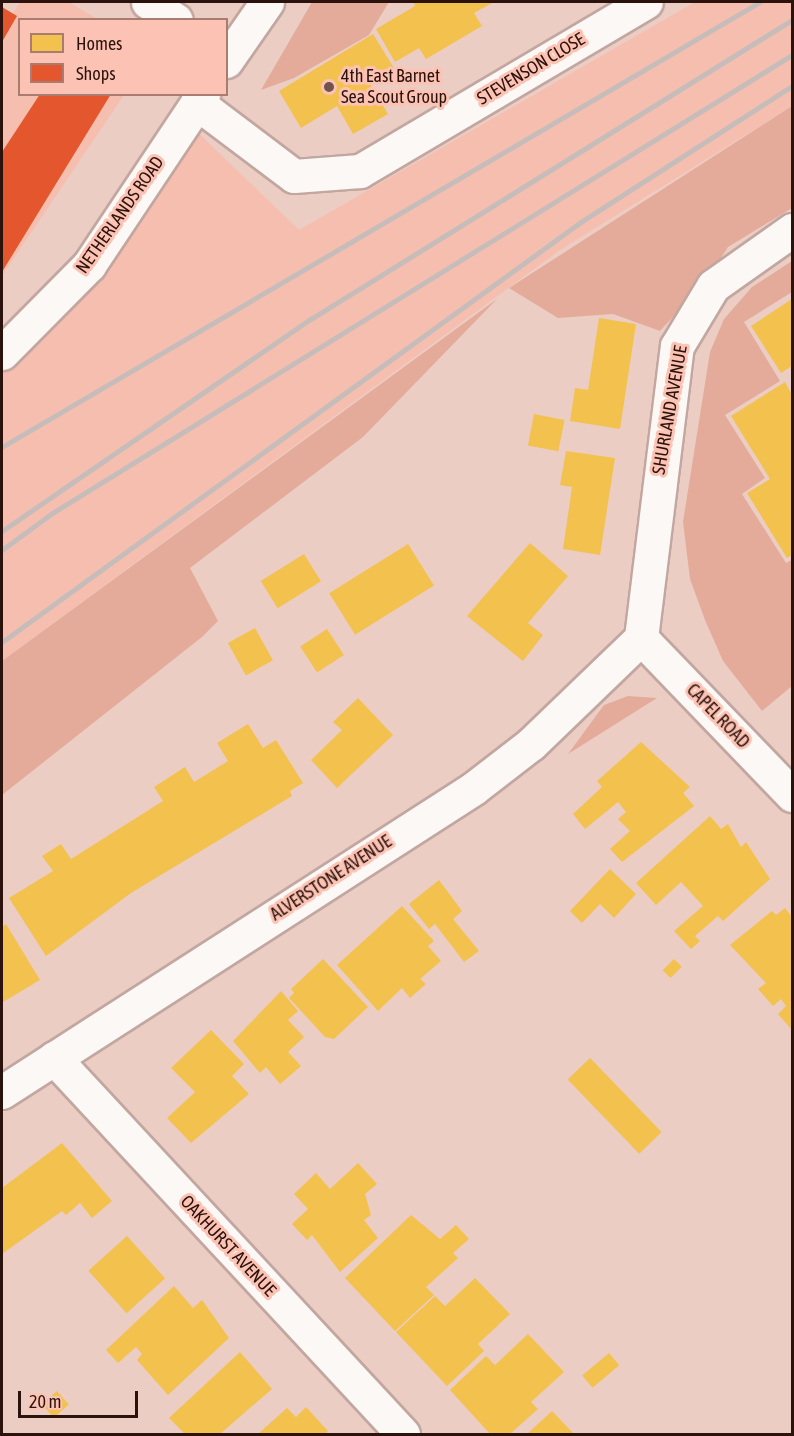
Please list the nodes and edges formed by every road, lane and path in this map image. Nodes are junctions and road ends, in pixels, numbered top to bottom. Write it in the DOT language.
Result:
graph roads {
  1 [pos="148,2"];
  2 [pos="267,2"];
  3 [pos="646,2"];
  4 [pos="173,18"];
  5 [pos="230,48"];
  6 [pos="200,99"];
  7 [pos="792,230"];
  8 [pos="2,353"];
  9 [pos="641,638"];
  10 [pos="792,795"];
  11 [pos="54,1058"];
  12 [pos="2,1092"];
  13 [pos="403,1434"];
  1 -- 4 [label="street"];
  2 -- 5 [label="street"];
  3 -- 6 [label="street, STEVENSON CLOSE"];
  6 -- 8 [label="street, NETHERLANDS ROAD"];
  7 -- 9 [label="street, SHURLAND AVENUE"];
  9 -- 10 [label="street, CAPEL ROAD"];
  9 -- 11 [label="street, ALVERSTONE AVENUE"];
  11 -- 12 [label="street, ALVERSTONE AVENUE"];
  11 -- 13 [label="street, OAKHURST AVENUE"];
}
